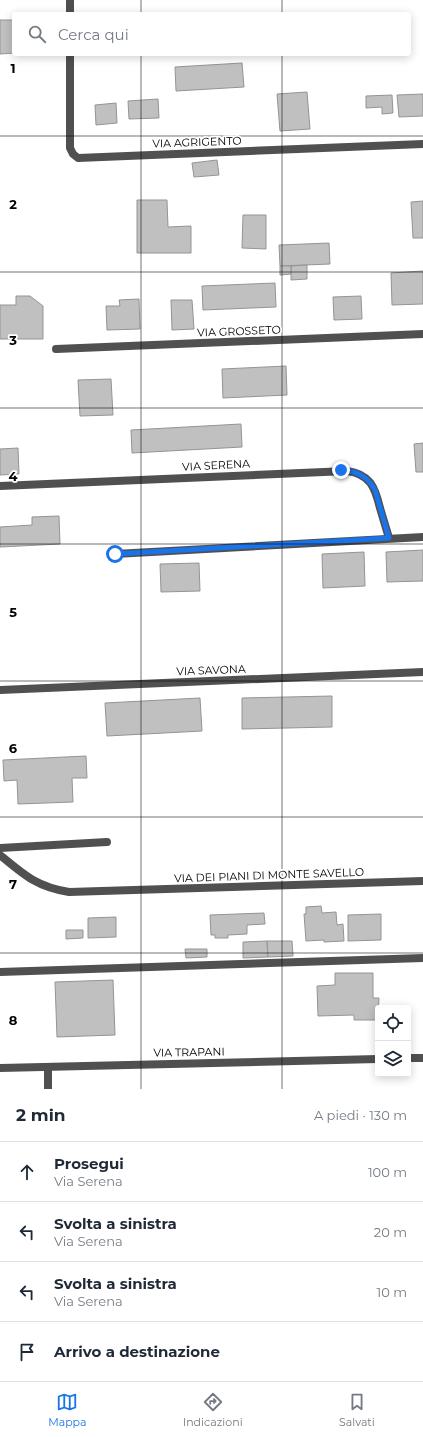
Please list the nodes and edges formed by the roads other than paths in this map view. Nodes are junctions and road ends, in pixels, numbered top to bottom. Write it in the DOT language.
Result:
graph roads {
  1 [pos="70,0"];
  2 [pos="70,12"];
  3 [pos="70,56"];
  4 [pos="423,144"];
  5 [pos="423,334"];
  6 [pos="56,350"];
  7 [pos="0,486"];
  8 [pos="423,537"];
  9 [pos="389,538"];
  10 [pos="115,554"];
  11 [pos="423,672"];
  12 [pos="0,690"];
  13 [pos="107,842"];
  14 [pos="0,848"];
  15 [pos="0,855"];
  16 [pos="423,881"];
  17 [pos="423,958"];
  18 [pos="0,972"];
  19 [pos="411,1058"];
  20 [pos="423,1058"];
  21 [pos="375,1059"];
  22 [pos="48,1066"];
  23 [pos="0,1068"];
  24 [pos="48,1089"];
  1 -- 2 [label="street"];
  3 -- 4 [label="street, VIA AGRIGENTO"];
  5 -- 6 [label="street, VIA GROSSETO"];
  7 -- 9 [label="street, VIA SERENA"];
  8 -- 9 [label="street"];
  9 -- 10 [label="street"];
  11 -- 12 [label="street, VIA SAVONA"];
  13 -- 14 [label="street"];
  15 -- 16 [label="street, VIA DEI PIANI DI MONTE SAVELLO"];
  17 -- 18 [label="street"];
  19 -- 20 [label="street"];
  21 -- 22 [label="street, VIA TRAPANI"];
  22 -- 23 [label="street, VIA TRAPANI"];
  22 -- 24 [label="street"];
}
